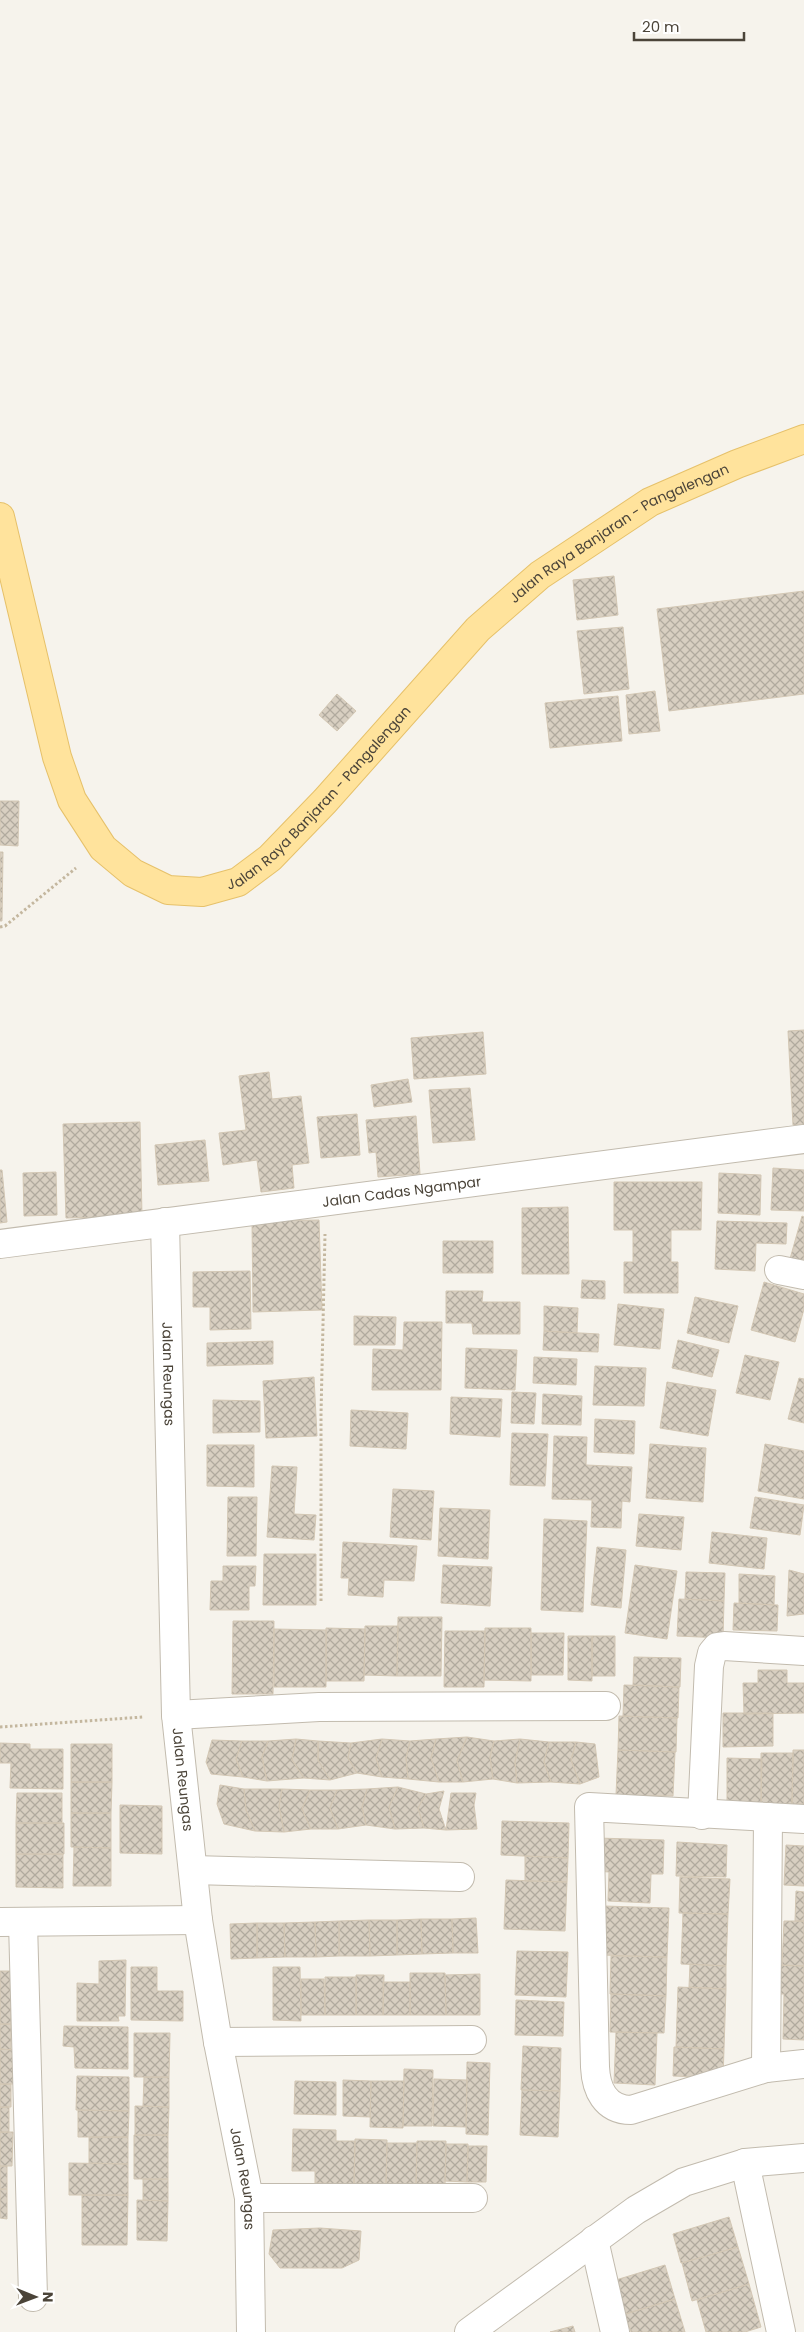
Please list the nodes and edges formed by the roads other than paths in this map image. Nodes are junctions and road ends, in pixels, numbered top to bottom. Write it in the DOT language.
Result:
graph roads {
  1 [pos="804,439"];
  2 [pos="0,518"];
  3 [pos="804,1139"];
  4 [pos="165,1222"];
  5 [pos="0,1244"];
  6 [pos="804,1651"];
  7 [pos="606,1706"];
  8 [pos="176,1715"];
  9 [pos="702,1815"];
  10 [pos="768,1817"];
  11 [pos="804,1819"];
  12 [pos="192,1870"];
  13 [pos="460,1877"];
  14 [pos="198,1920"];
  15 [pos="12,1922"];
  16 [pos="472,2040"];
  17 [pos="218,2042"];
  18 [pos="804,2064"];
  19 [pos="766,2068"];
  20 [pos="804,2158"];
  21 [pos="745,2163"];
  22 [pos="250,2198"];
  23 [pos="473,2198"];
  24 [pos="594,2240"];
  25 [pos="33,2297"];
  26 [pos="251,2332"];
  27 [pos="469,2332"];
  28 [pos="616,2332"];
  29 [pos="781,2332"];
  1 -- 2 [label="main road, Jalan Raya Banjaran - Pangalengan"];
  3 -- 4 [label="street, Jalan Cadas Ngampar"];
  4 -- 5 [label="street, Jalan Cadas Ngampar"];
  4 -- 8 [label="street, Jalan Reungas"];
  6 -- 9 [label="street"];
  7 -- 8 [label="street"];
  8 -- 12 [label="street, Jalan Reungas"];
  9 -- 10 [label="street"];
  9 -- 19 [label="street"];
  10 -- 11 [label="street"];
  10 -- 19 [label="street"];
  12 -- 13 [label="street"];
  12 -- 14 [label="street, Jalan Reungas"];
  14 -- 15 [label="street"];
  14 -- 17 [label="street, Jalan Reungas"];
  15 -- 25 [label="street"];
  16 -- 17 [label="street"];
  17 -- 22 [label="street, Jalan Reungas"];
  18 -- 19 [label="street"];
  20 -- 21 [label="street"];
  21 -- 24 [label="street"];
  21 -- 29 [label="street"];
  22 -- 23 [label="street"];
  22 -- 26 [label="street, Jalan Reungas"];
  24 -- 27 [label="street"];
  24 -- 28 [label="street"];
}
